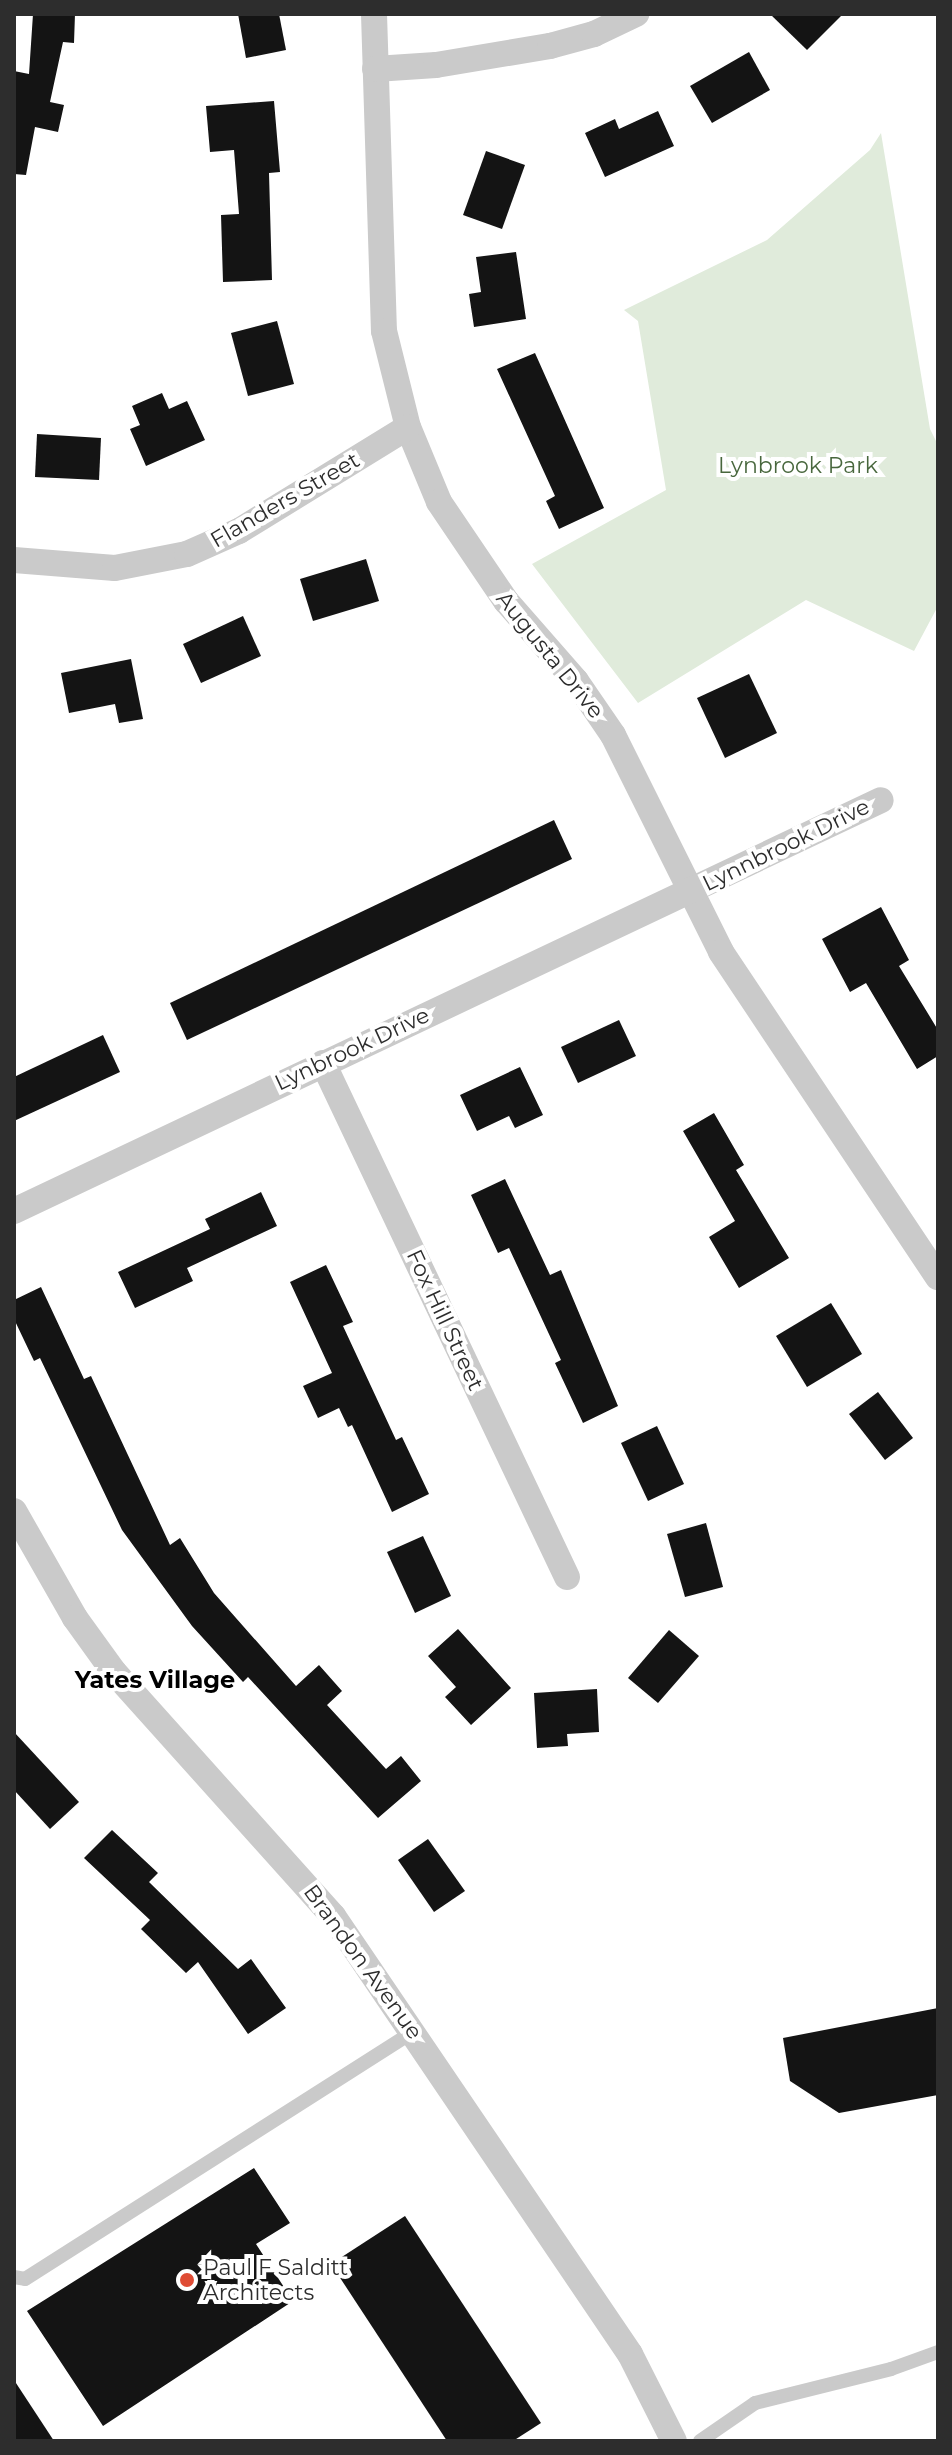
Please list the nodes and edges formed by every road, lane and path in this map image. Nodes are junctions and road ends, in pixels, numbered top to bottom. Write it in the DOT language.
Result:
graph roads {
  1 [pos="374,14"];
  2 [pos="636,14"];
  3 [pos="375,69"];
  4 [pos="408,427"];
  5 [pos="14,560"];
  6 [pos="881,800"];
  7 [pos="691,891"];
  8 [pos="323,1063"];
  9 [pos="14,1211"];
  10 [pos="938,1277"];
  11 [pos="14,1511"];
  12 [pos="567,1577"];
  13 [pos="414,2031"];
  14 [pos="14,2277"];
  15 [pos="938,2352"];
  16 [pos="674,2441"];
  17 [pos="700,2441"];
  1 -- 3 [label="street, Augusta Drive"];
  2 -- 3 [label="street"];
  3 -- 4 [label="street, Augusta Drive"];
  4 -- 5 [label="street, Flanders Street"];
  4 -- 7 [label="street, Augusta Drive"];
  6 -- 7 [label="street, Lynnbrook Drive"];
  7 -- 8 [label="street, Lynbrook Drive"];
  7 -- 10 [label="street, Augusta Drive"];
  8 -- 9 [label="street, Lynbrook Drive"];
  8 -- 12 [label="street, Fox Hill Street"];
  11 -- 13 [label="street, Brandon Avenue"];
  13 -- 14 [label="lane"];
  13 -- 16 [label="street, Brandon Avenue"];
  15 -- 17 [label="lane"];
}
